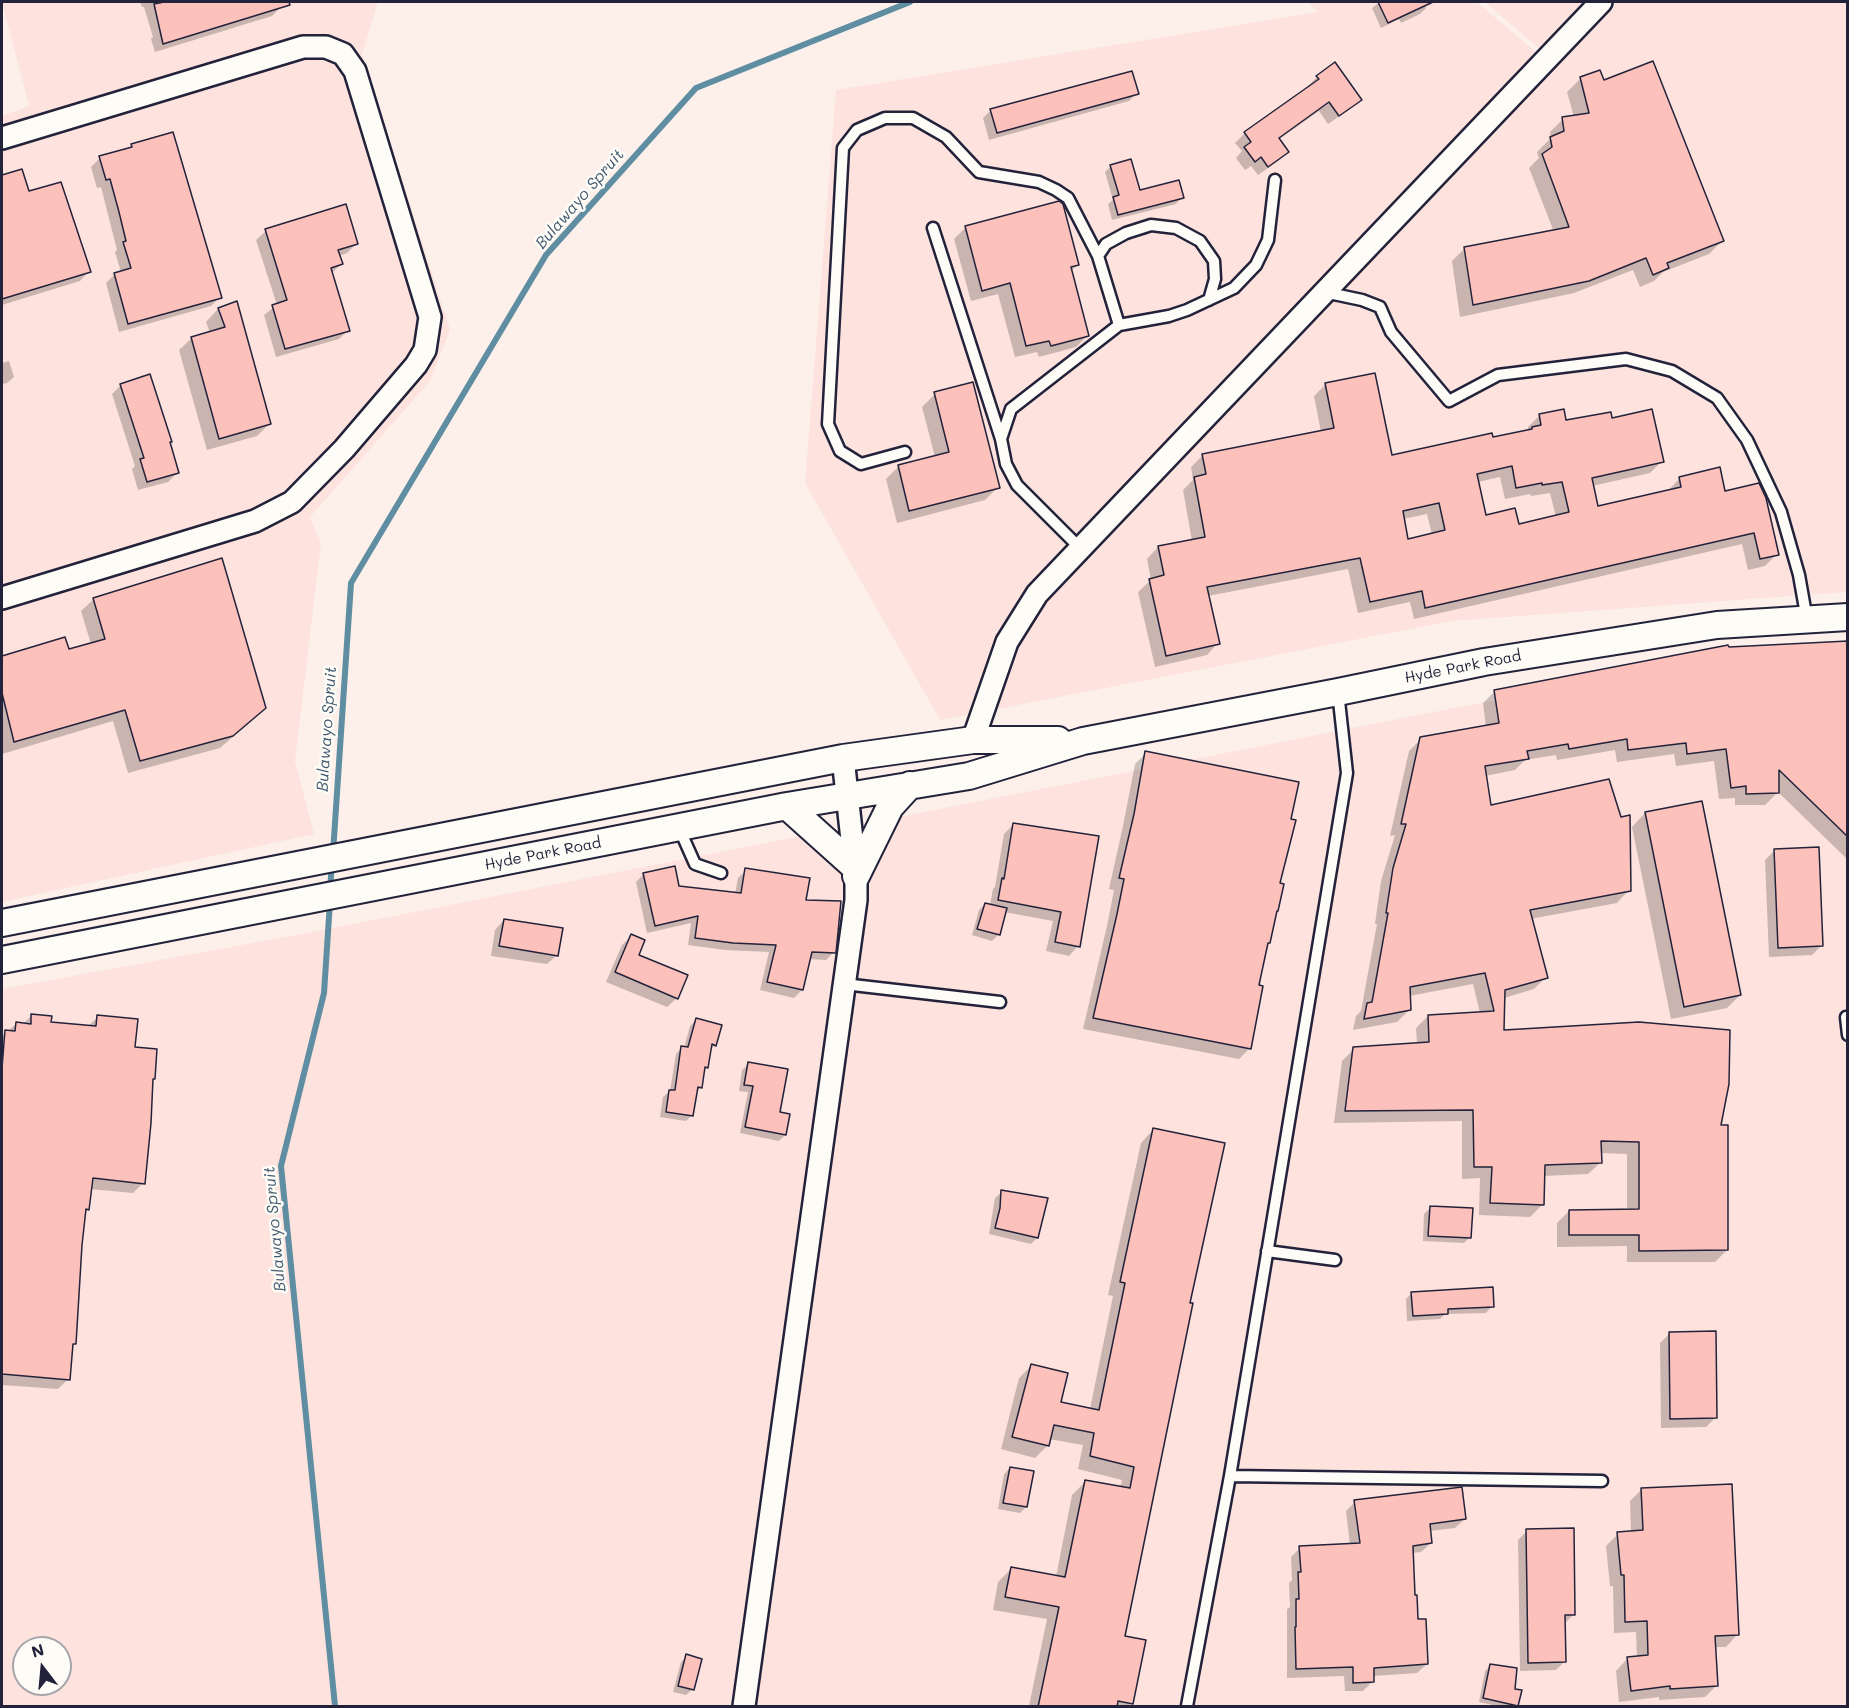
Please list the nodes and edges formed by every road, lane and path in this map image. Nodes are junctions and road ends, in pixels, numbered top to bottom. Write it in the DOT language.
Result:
graph roads {
  1 [pos="1601,2"];
  2 [pos="2,138"];
  3 [pos="1275,180"];
  4 [pos="933,228"];
  5 [pos="1098,256"];
  6 [pos="1324,292"];
  7 [pos="1209,300"];
  8 [pos="1119,325"];
  9 [pos="1001,439"];
  10 [pos="905,452"];
  11 [pos="1080,549"];
  12 [pos="2,598"];
  13 [pos="1848,617"];
  14 [pos="1807,620"];
  15 [pos="1338,692"];
  16 [pos="973,740"];
  17 [pos="1083,741"];
  18 [pos="843,758"];
  19 [pos="910,785"];
  20 [pos="690,787"];
  21 [pos="847,795"];
  22 [pos="787,806"];
  23 [pos="689,825"];
  24 [pos="856,871"];
  25 [pos="721,873"];
  26 [pos="2,923"];
  27 [pos="2,960"];
  28 [pos="844,984"];
  29 [pos="1000,1002"];
  30 [pos="1846,1017"];
  31 [pos="1848,1035"];
  32 [pos="1268,1251"];
  33 [pos="1335,1260"];
  34 [pos="1230,1476"];
  35 [pos="1602,1481"];
  36 [pos="744,1707"];
  37 [pos="1187,1707"];
  1 -- 6 [label="street"];
  2 -- 12 [label="street"];
  3 -- 7 [label="lane"];
  4 -- 9 [label="lane"];
  5 -- 7 [label="lane"];
  5 -- 8 [label="lane"];
  5 -- 10 [label="lane"];
  6 -- 11 [label="street"];
  6 -- 14 [label="lane"];
  7 -- 8 [label="lane"];
  8 -- 9 [label="lane"];
  9 -- 11 [label="lane"];
  11 -- 16 [label="street"];
  13 -- 14 [label="street, Hyde Park Road"];
  14 -- 15 [label="street, Hyde Park Road"];
  15 -- 17 [label="street, Hyde Park Road"];
  15 -- 32 [label="lane"];
  16 -- 17 [label="street, Hyde Park Road"];
  16 -- 18 [label="street, Hyde Park Road"];
  17 -- 19 [label="street, Hyde Park Road"];
  18 -- 20 [label="street, Hyde Park Road"];
  18 -- 21 [label="street"];
  19 -- 21 [label="street, Hyde Park Road"];
  19 -- 24 [label="street"];
  20 -- 23 [label="street"];
  20 -- 26 [label="street, Hyde Park Road"];
  21 -- 22 [label="street, Hyde Park Road"];
  21 -- 24 [label="street"];
  22 -- 23 [label="street, Hyde Park Road"];
  22 -- 24 [label="street"];
  23 -- 25 [label="lane"];
  23 -- 27 [label="street, Hyde Park Road"];
  24 -- 28 [label="street"];
  28 -- 29 [label="lane"];
  28 -- 36 [label="street"];
  30 -- 31 [label="lane"];
  32 -- 33 [label="lane"];
  32 -- 34 [label="lane"];
  34 -- 35 [label="lane"];
  34 -- 37 [label="lane"];
}
